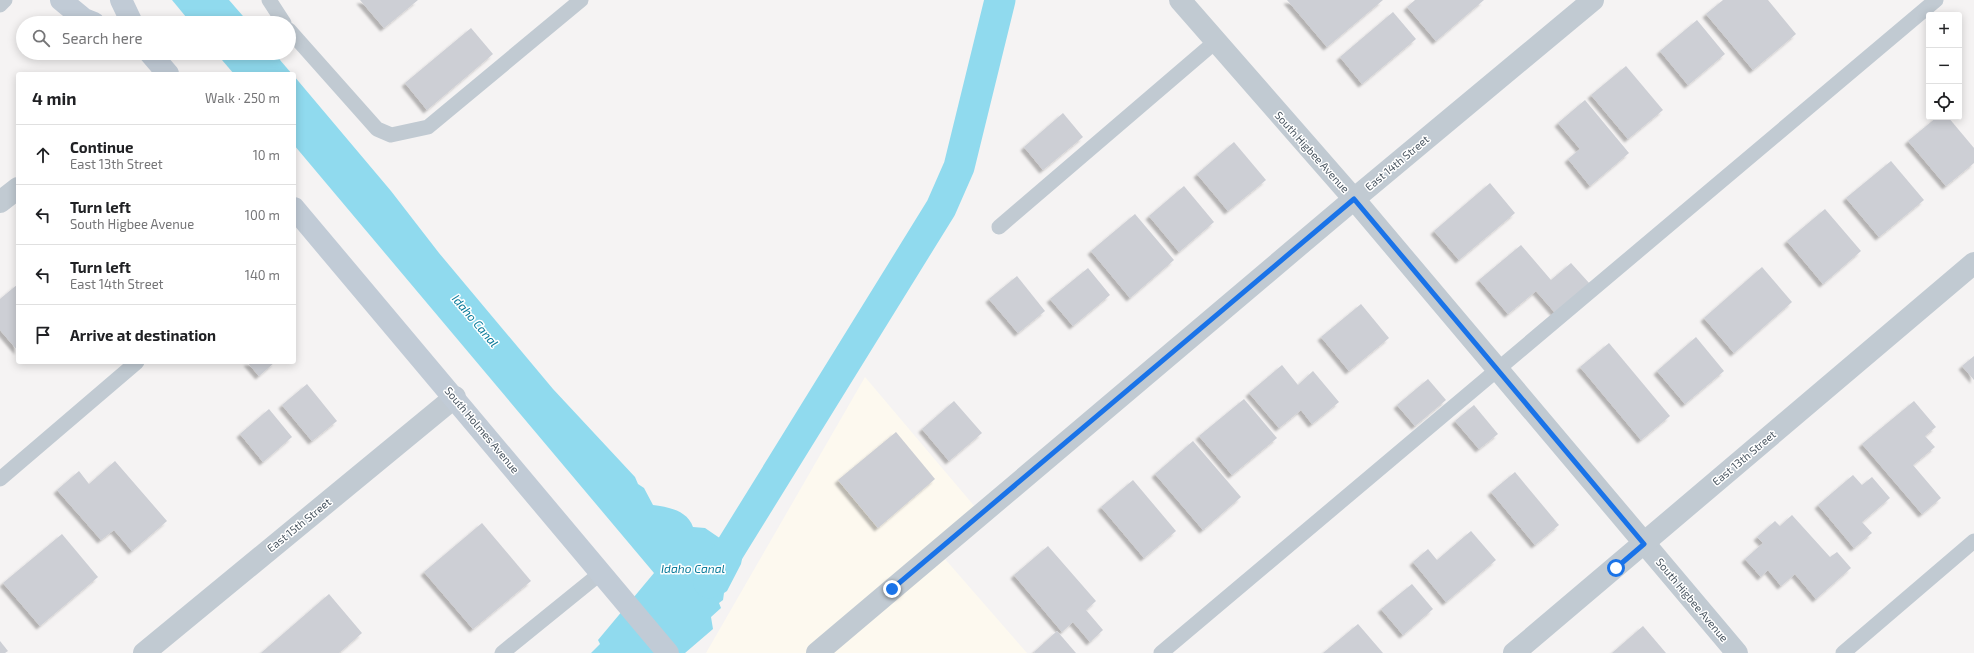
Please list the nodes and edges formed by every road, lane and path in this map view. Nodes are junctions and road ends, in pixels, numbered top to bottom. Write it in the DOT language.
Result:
graph roads {
  1 [pos="5,0"];
  2 [pos="60,0"];
  3 [pos="121,0"];
  4 [pos="269,0"];
  5 [pos="581,0"];
  6 [pos="1180,0"];
  7 [pos="1593,0"];
  8 [pos="1936,0"];
  9 [pos="0,5"];
  10 [pos="80,16"];
  11 [pos="129,16"];
  12 [pos="279,16"];
  13 [pos="296,38"];
  14 [pos="1215,42"];
  15 [pos="16,190"];
  16 [pos="1354,199"];
  17 [pos="0,202"];
  18 [pos="298,218"];
  19 [pos="999,227"];
  20 [pos="1974,263"];
  21 [pos="135,364"];
  22 [pos="1498,370"];
  23 [pos="455,397"];
  24 [pos="0,479"];
  25 [pos="1974,541"];
  26 [pos="1644,544"];
  27 [pos="602,572"];
  28 [pos="144,653"];
  29 [pos="502,653"];
  30 [pos="668,653"];
  31 [pos="817,653"];
  32 [pos="1161,653"];
  33 [pos="1514,653"];
  34 [pos="1737,653"];
  35 [pos="1843,653"];
  1 -- 9 [label="lane"];
  2 -- 10 [label="main road"];
  3 -- 11 [label="main road"];
  4 -- 12 [label="lane"];
  5 -- 13 [label="lane"];
  6 -- 14 [label="street, South Higbee Avenue"];
  7 -- 16 [label="street, East 14th Street"];
  8 -- 22 [label="lane"];
  14 -- 16 [label="street, South Higbee Avenue"];
  14 -- 19 [label="lane"];
  15 -- 17 [label="street"];
  16 -- 22 [label="street, South Higbee Avenue"];
  16 -- 31 [label="street, East 14th Street"];
  18 -- 23 [label="main road, South Holmes Avenue"];
  20 -- 26 [label="street, East 13th Street"];
  21 -- 24 [label="lane"];
  22 -- 26 [label="street, South Higbee Avenue"];
  22 -- 32 [label="lane"];
  23 -- 27 [label="main road, South Holmes Avenue"];
  23 -- 28 [label="street, East 15th Street"];
  25 -- 35 [label="lane"];
  26 -- 33 [label="street, East 13th Street"];
  26 -- 34 [label="street, South Higbee Avenue"];
  27 -- 29 [label="lane"];
  27 -- 30 [label="main road, South Holmes Avenue"];
}
